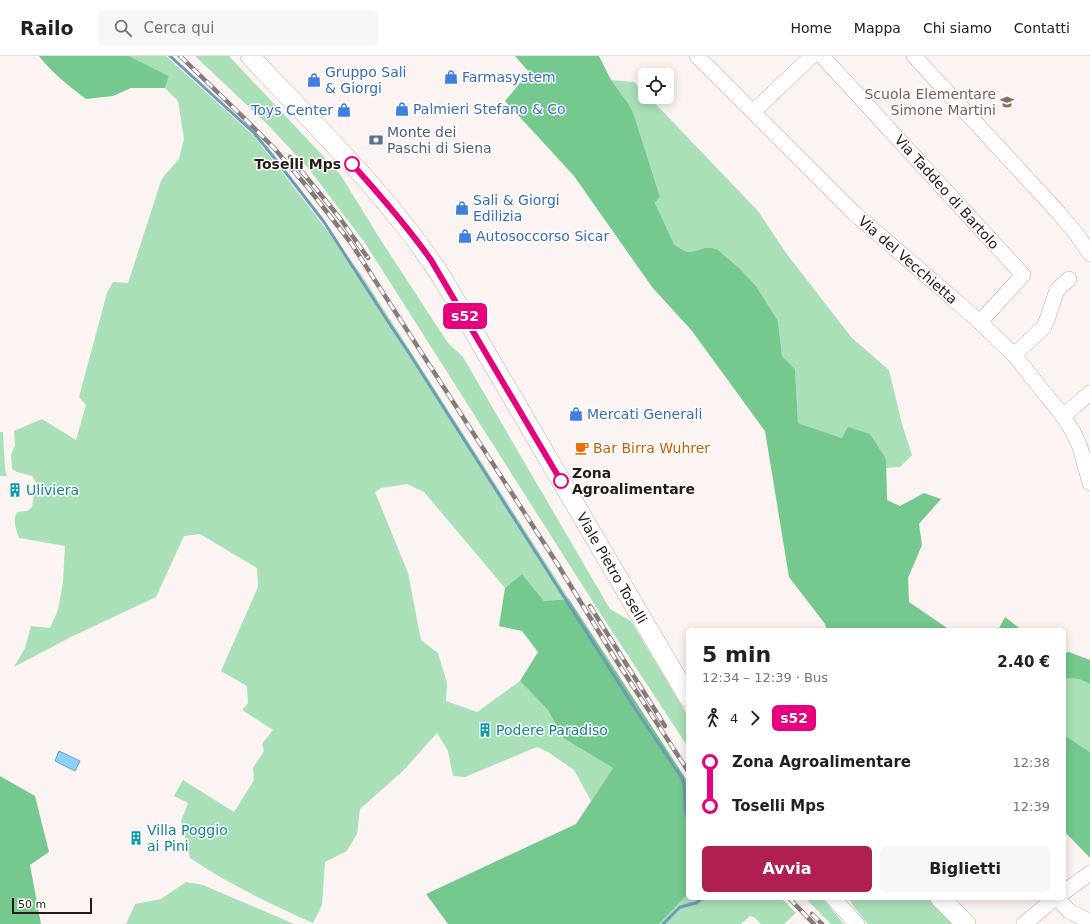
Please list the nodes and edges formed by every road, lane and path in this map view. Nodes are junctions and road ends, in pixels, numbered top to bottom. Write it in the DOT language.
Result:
graph roads {
  1 [pos="250,56"];
  2 [pos="697,56"];
  3 [pos="822,56"];
  4 [pos="914,56"];
  5 [pos="806,58"];
  6 [pos="754,112"];
  7 [pos="1090,254"];
  8 [pos="1069,279"];
  9 [pos="980,322"];
  10 [pos="1014,355"];
  11 [pos="1090,393"];
  12 [pos="1063,416"];
  13 [pos="1090,483"];
  14 [pos="686,694"];
  15 [pos="1090,873"];
  16 [pos="1066,891"];
  17 [pos="834,900"];
  18 [pos="841,900"];
  19 [pos="942,900"];
  20 [pos="955,900"];
  21 [pos="1054,900"];
  22 [pos="1058,900"];
  23 [pos="1090,922"];
  24 [pos="857,924"];
  25 [pos="966,924"];
  26 [pos="979,924"];
  27 [pos="1024,924"];
  1 -- 14 [label="main road, Viale Pietro Toselli"];
  2 -- 6 [label="street, Via del Vecchietta"];
  3 -- 9 [label="street, Via Taddeo di Bartolo"];
  4 -- 7 [label="street"];
  5 -- 6 [label="street"];
  6 -- 9 [label="street, Via del Vecchietta"];
  8 -- 10 [label="street"];
  9 -- 10 [label="street, Via del Vecchietta"];
  10 -- 12 [label="street, Via del Vecchietta"];
  11 -- 12 [label="street"];
  12 -- 13 [label="street, Via del Vecchietta"];
  15 -- 16 [label="street"];
  17 -- 24 [label="street"];
  18 -- 24 [label="street"];
  19 -- 25 [label="main road"];
  20 -- 26 [label="main road"];
  21 -- 27 [label="street"];
  22 -- 23 [label="street"];
}
